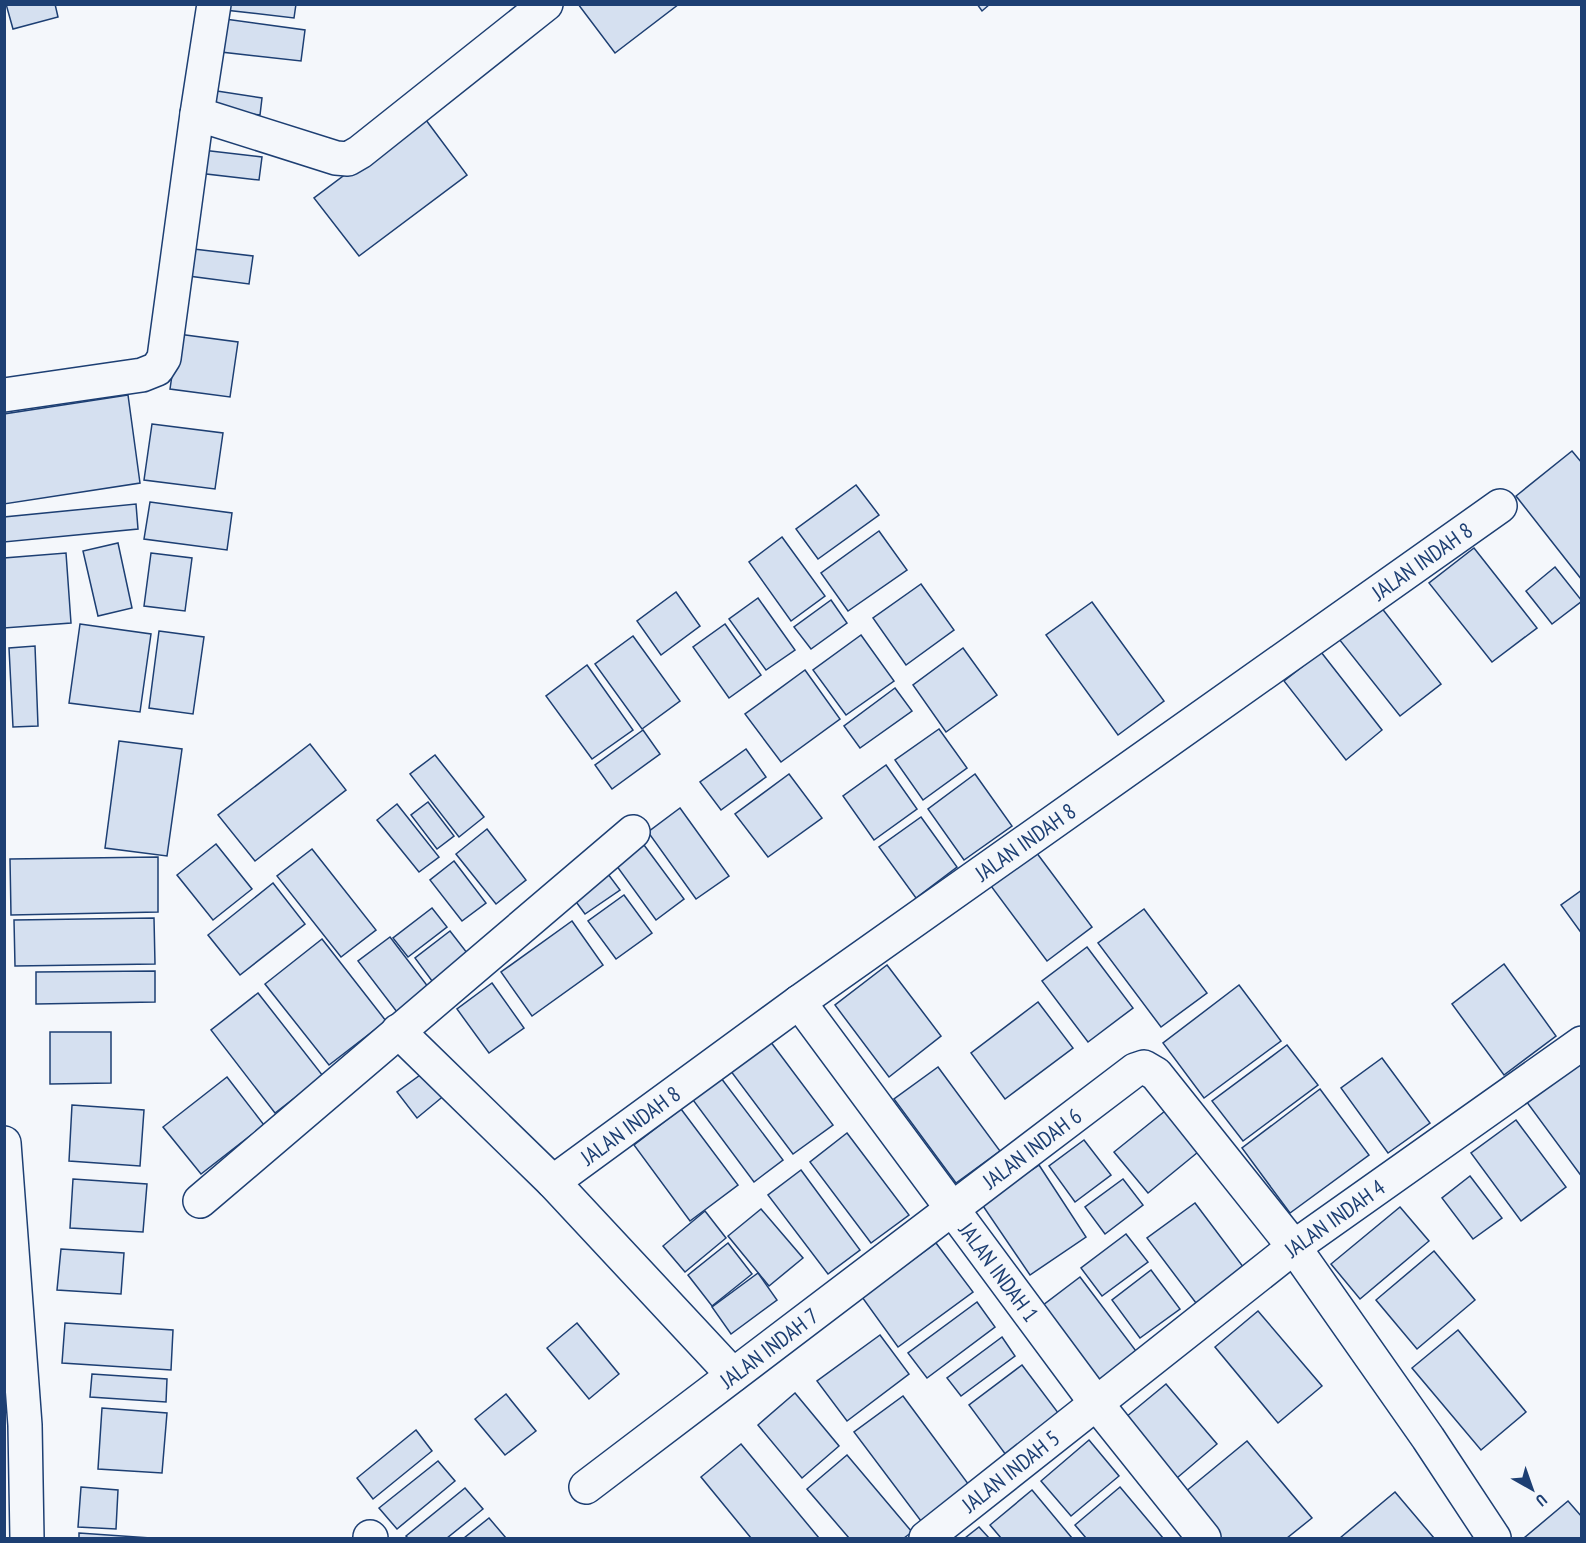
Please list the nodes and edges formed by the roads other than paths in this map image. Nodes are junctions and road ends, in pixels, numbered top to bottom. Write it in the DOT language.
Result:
graph roads {
  1 [pos="214,4"];
  2 [pos="546,4"];
  3 [pos="197,114"];
  4 [pos="4,395"];
  5 [pos="1500,506"];
  6 [pos="633,832"];
  7 [pos="799,1002"];
  8 [pos="398,1032"];
  9 [pos="1581,1043"];
  10 [pos="4,1143"];
  11 [pos="553,1182"];
  12 [pos="200,1201"];
  13 [pos="951,1209"];
  14 [pos="1294,1247"];
  15 [pos="733,1375"];
  16 [pos="1096,1403"];
  17 [pos="586,1487"];
  18 [pos="27,1539"];
  19 [pos="926,1539"];
  20 [pos="1204,1539"];
  21 [pos="1494,1539"];
  1 -- 3 [label="street"];
  2 -- 3 [label="street"];
  3 -- 4 [label="street"];
  5 -- 7 [label="street, JALAN INDAH 8"];
  6 -- 8 [label="street"];
  7 -- 11 [label="street, JALAN INDAH 8"];
  7 -- 13 [label="street, JALAN INDAH 1"];
  8 -- 11 [label="street"];
  8 -- 12 [label="street"];
  9 -- 14 [label="street, JALAN INDAH 4"];
  10 -- 18 [label="street"];
  11 -- 15 [label="street"];
  13 -- 14 [label="street, JALAN INDAH 6"];
  13 -- 15 [label="street, JALAN INDAH 7"];
  13 -- 16 [label="street, JALAN INDAH 1"];
  14 -- 16 [label="street, JALAN INDAH 4"];
  14 -- 21 [label="street"];
  15 -- 17 [label="street, JALAN INDAH 7"];
  16 -- 19 [label="street, JALAN INDAH 5"];
  16 -- 20 [label="street, JALAN INDAH 1"];
}
